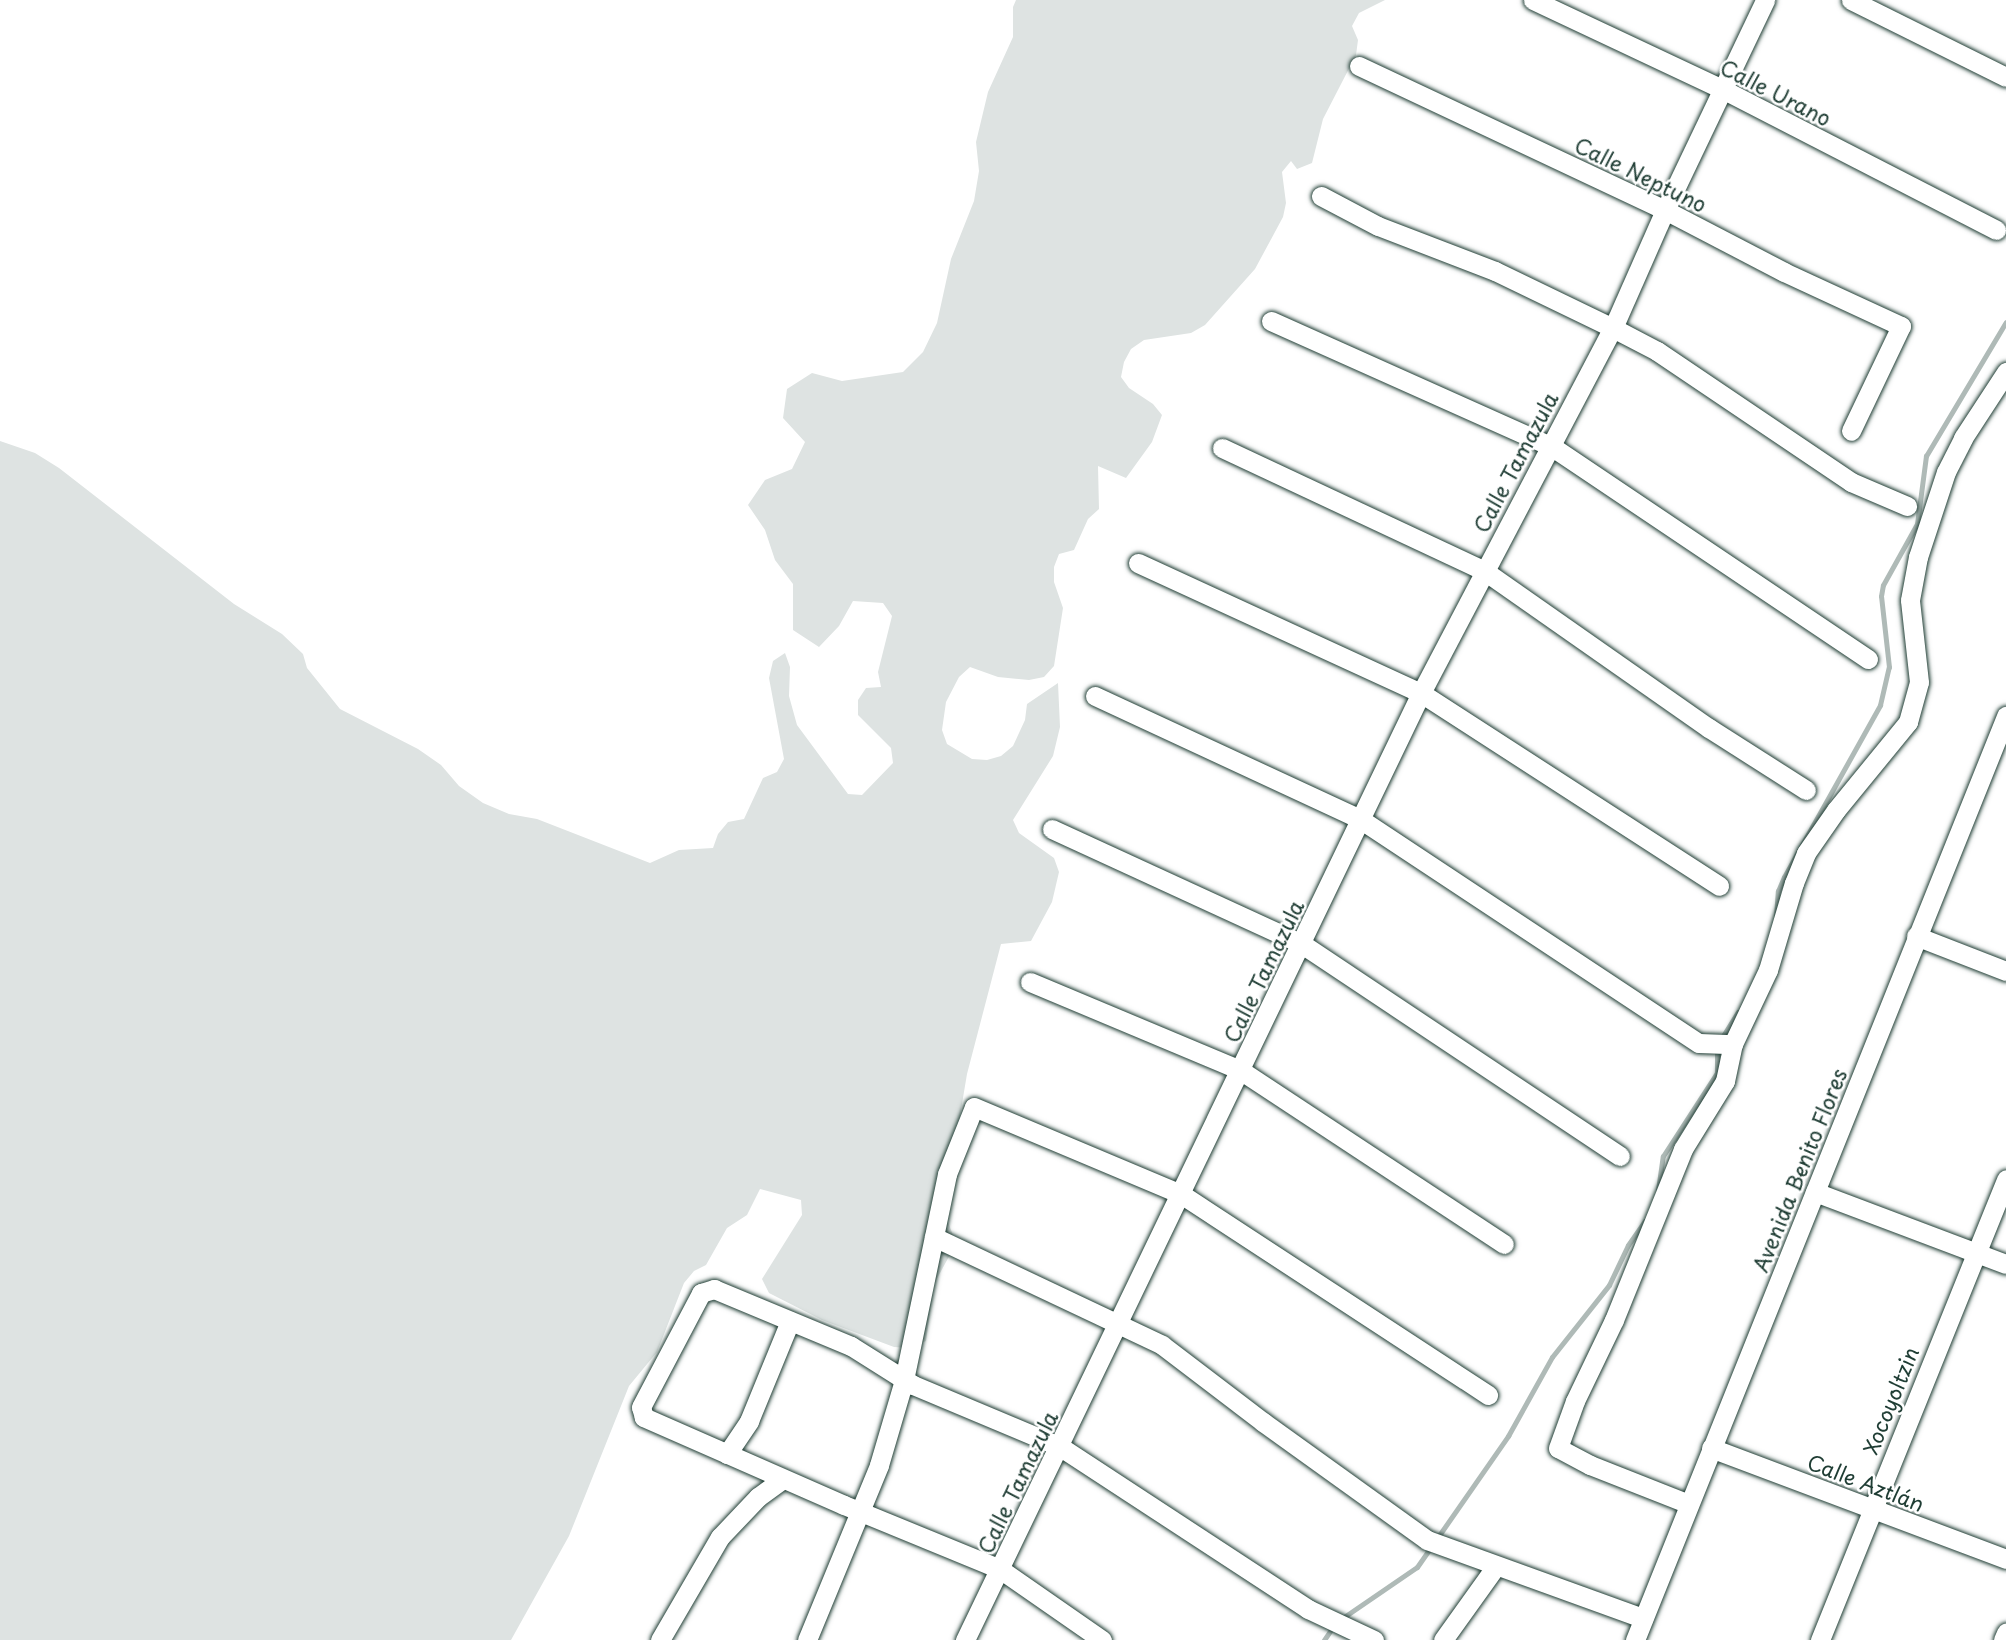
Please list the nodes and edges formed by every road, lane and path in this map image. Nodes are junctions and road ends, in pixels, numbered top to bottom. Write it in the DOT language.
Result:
graph roads {
  1 [pos="1532,0"];
  2 [pos="1765,0"];
  3 [pos="1851,0"];
  4 [pos="1359,66"];
  5 [pos="2006,77"];
  6 [pos="1724,90"];
  7 [pos="1321,196"];
  8 [pos="1665,210"];
  9 [pos="1996,230"];
  10 [pos="1271,321"];
  11 [pos="1613,328"];
  12 [pos="2006,372"];
  13 [pos="1851,431"];
  14 [pos="1551,446"];
  15 [pos="1222,448"];
  16 [pos="1907,506"];
  17 [pos="1138,564"];
  18 [pos="1483,569"];
  19 [pos="1868,659"];
  20 [pos="1421,692"];
  21 [pos="1095,696"];
  22 [pos="2006,716"];
  23 [pos="1806,790"];
  24 [pos="1360,819"];
  25 [pos="1052,829"];
  26 [pos="1719,886"];
  27 [pos="1916,936"];
  28 [pos="1303,944"];
  29 [pos="2006,971"];
  30 [pos="1030,982"];
  31 [pos="1733,1044"];
  32 [pos="1240,1070"];
  33 [pos="1620,1156"];
  34 [pos="2006,1179"];
  35 [pos="1815,1192"];
  36 [pos="1181,1195"];
  37 [pos="934,1237"];
  38 [pos="1504,1244"];
  39 [pos="1975,1252"];
  40 [pos="2006,1264"];
  41 [pos="790,1321"];
  42 [pos="1119,1322"];
  43 [pos="904,1380"];
  44 [pos="1488,1395"];
  45 [pos="1059,1446"];
  46 [pos="1711,1448"];
  47 [pos="727,1454"];
  48 [pos="783,1479"];
  49 [pos="1689,1504"];
  50 [pos="1871,1508"];
  51 [pos="858,1510"];
  52 [pos="2006,1559"];
  53 [pos="1496,1566"];
  54 [pos="1000,1569"];
  55 [pos="1643,1618"];
  56 [pos="2006,1633"];
  57 [pos="660,1640"];
  58 [pos="807,1640"];
  59 [pos="965,1640"];
  60 [pos="1102,1640"];
  61 [pos="1374,1640"];
  62 [pos="1443,1640"];
  63 [pos="1635,1640"];
  64 [pos="1820,1640"];
  65 [pos="2003,1640"];
  1 -- 6 [label="street, Calle Urano"];
  2 -- 6 [label="street, Calle Tamazula"];
  3 -- 5 [label="street"];
  4 -- 8 [label="street, Calle Neptuno"];
  6 -- 8 [label="street, Calle Tamazula"];
  6 -- 9 [label="street, Calle Urano"];
  7 -- 11 [label="street"];
  8 -- 11 [label="street, Calle Tamazula"];
  8 -- 13 [label="street, Calle Neptuno"];
  10 -- 14 [label="street"];
  11 -- 14 [label="street, Calle Tamazula"];
  11 -- 16 [label="street"];
  12 -- 31 [label="street"];
  14 -- 18 [label="street, Calle Tamazula"];
  14 -- 19 [label="street"];
  15 -- 18 [label="street"];
  17 -- 20 [label="street"];
  18 -- 20 [label="street, Calle Tamazula"];
  18 -- 23 [label="street"];
  20 -- 24 [label="street, Calle Tamazula"];
  20 -- 26 [label="street"];
  21 -- 24 [label="street"];
  22 -- 27 [label="street, Avenida Benito Flores"];
  24 -- 28 [label="street, Calle Tamazula"];
  24 -- 31 [label="street"];
  25 -- 28 [label="street"];
  27 -- 29 [label="street"];
  27 -- 35 [label="street, Avenida Benito Flores"];
  28 -- 32 [label="street, Calle Tamazula"];
  28 -- 33 [label="street"];
  30 -- 32 [label="street"];
  31 -- 49 [label="street"];
  32 -- 36 [label="street, Calle Tamazula"];
  32 -- 38 [label="street"];
  34 -- 39 [label="street, Xocoyoltzin"];
  35 -- 39 [label="street"];
  35 -- 46 [label="street, Avenida Benito Flores"];
  36 -- 37 [label="street"];
  36 -- 42 [label="street, Calle Tamazula"];
  36 -- 44 [label="street"];
  37 -- 42 [label="street"];
  37 -- 43 [label="street"];
  39 -- 40 [label="street"];
  39 -- 50 [label="street, Xocoyoltzin"];
  41 -- 43 [label="street"];
  41 -- 47 [label="street"];
  41 -- 47 [label="street"];
  42 -- 45 [label="street, Calle Tamazula"];
  42 -- 53 [label="street"];
  43 -- 45 [label="street"];
  43 -- 51 [label="street"];
  45 -- 54 [label="street, Calle Tamazula"];
  45 -- 61 [label="street"];
  46 -- 49 [label="street, Avenida Benito Flores"];
  46 -- 50 [label="street, Calle Aztlán"];
  47 -- 48 [label="street"];
  48 -- 51 [label="street"];
  48 -- 57 [label="street"];
  49 -- 55 [label="street, Avenida Benito Flores"];
  50 -- 52 [label="street, Calle Aztlán"];
  50 -- 64 [label="street, Xocoyoltzin"];
  51 -- 54 [label="street"];
  51 -- 58 [label="street"];
  53 -- 55 [label="street"];
  53 -- 62 [label="street"];
  54 -- 59 [label="street, Calle Tamazula"];
  54 -- 60 [label="street"];
  55 -- 63 [label="street, Avenida Benito Flores"];
  56 -- 65 [label="street"];
}
